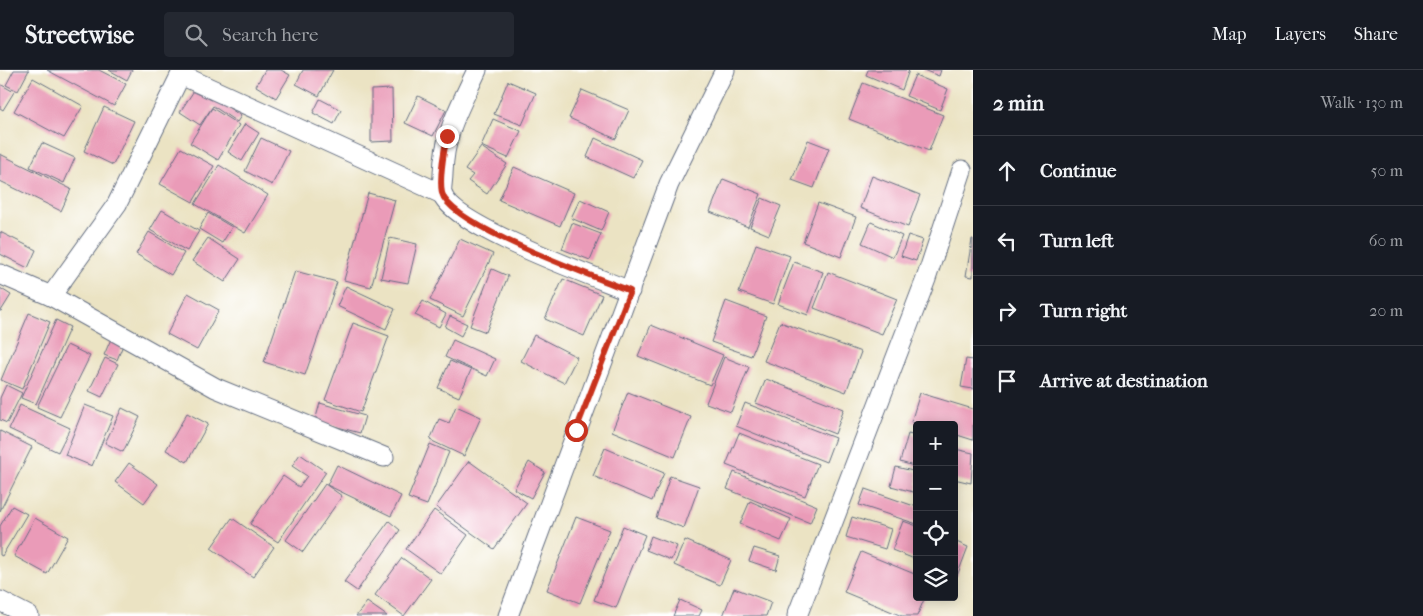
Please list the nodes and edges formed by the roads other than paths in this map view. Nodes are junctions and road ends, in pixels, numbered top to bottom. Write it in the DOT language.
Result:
graph roads {
  1 [pos="477,70"];
  2 [pos="725,70"];
  3 [pos="182,72"];
  4 [pos="962,170"];
  5 [pos="442,194"];
  6 [pos="0,274"];
  7 [pos="630,291"];
  8 [pos="51,296"];
  9 [pos="384,457"];
  10 [pos="0,601"];
  11 [pos="29,616"];
  12 [pos="509,616"];
  13 [pos="797,616"];
  1 -- 5 [label="street"];
  2 -- 7 [label="street"];
  3 -- 5 [label="street"];
  3 -- 8 [label="street"];
  4 -- 13 [label="street"];
  5 -- 7 [label="street"];
  6 -- 8 [label="street"];
  7 -- 12 [label="street"];
  8 -- 9 [label="street"];
  10 -- 11 [label="street"];
}
